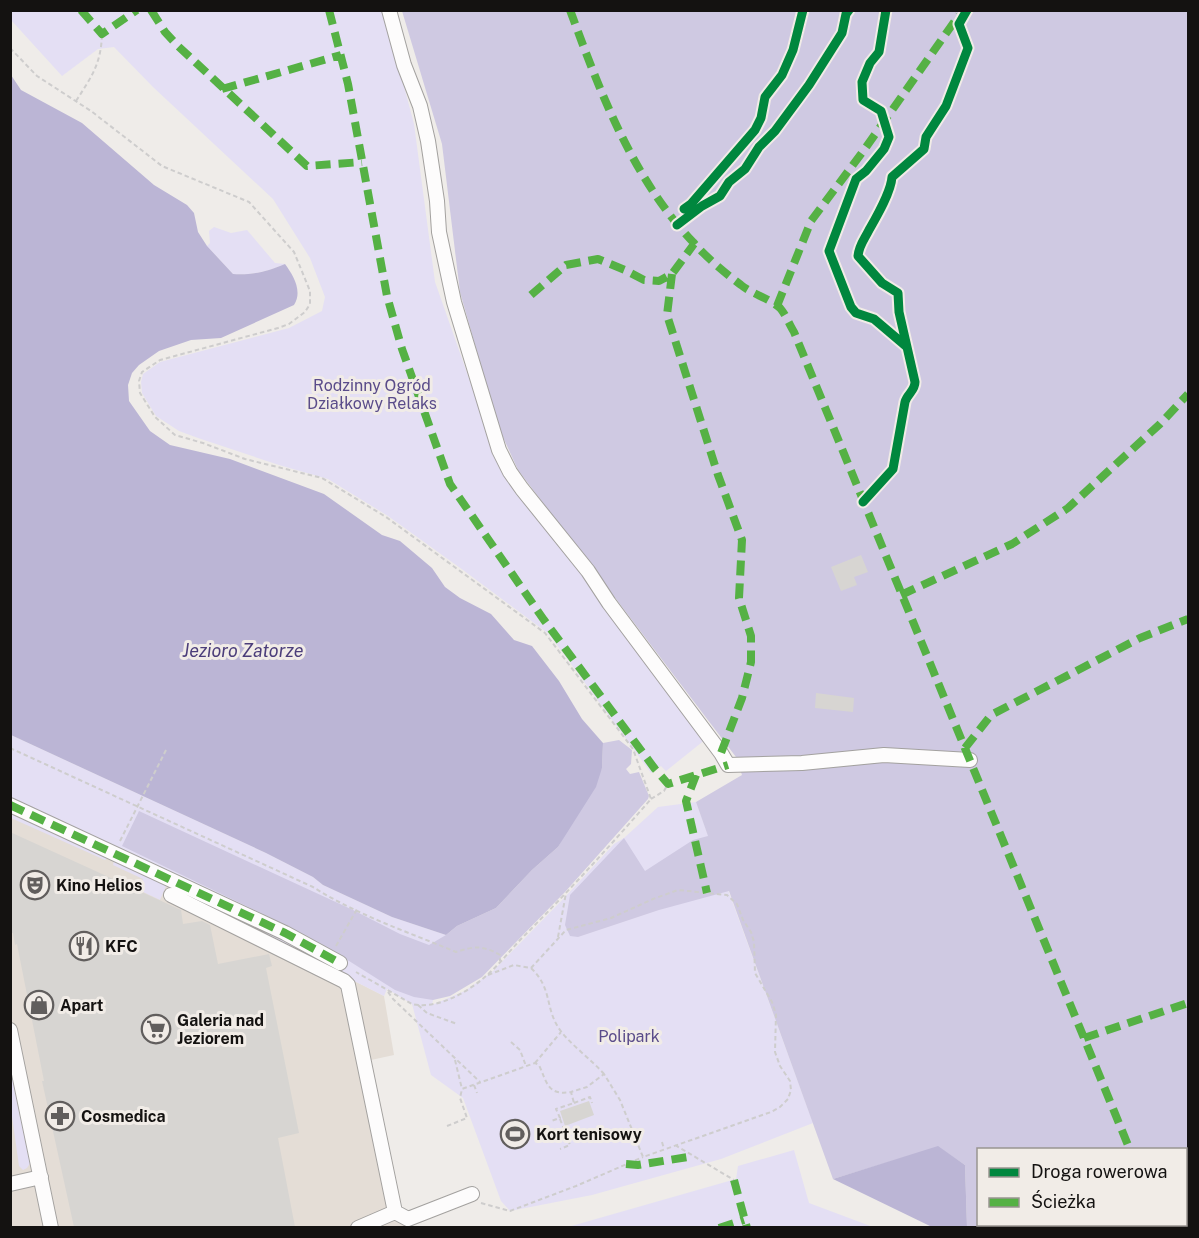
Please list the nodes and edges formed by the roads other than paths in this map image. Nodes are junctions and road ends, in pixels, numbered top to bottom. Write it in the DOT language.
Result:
graph roads {
  1 [pos="389,10"];
  2 [pos="969,760"];
  3 [pos="10,805"];
  4 [pos="171,895"];
  5 [pos="340,963"];
  6 [pos="10,1030"];
  7 [pos="41,1177"];
  8 [pos="10,1184"];
  9 [pos="472,1194"];
  10 [pos="395,1212"];
  11 [pos="51,1227"];
  12 [pos="358,1227"];
  1 -- 2 [label="street"];
  3 -- 5 [label="street"];
  4 -- 10 [label="street"];
  6 -- 7 [label="street"];
  7 -- 8 [label="street"];
  7 -- 11 [label="street"];
  9 -- 10 [label="street"];
  10 -- 12 [label="street"];
}
